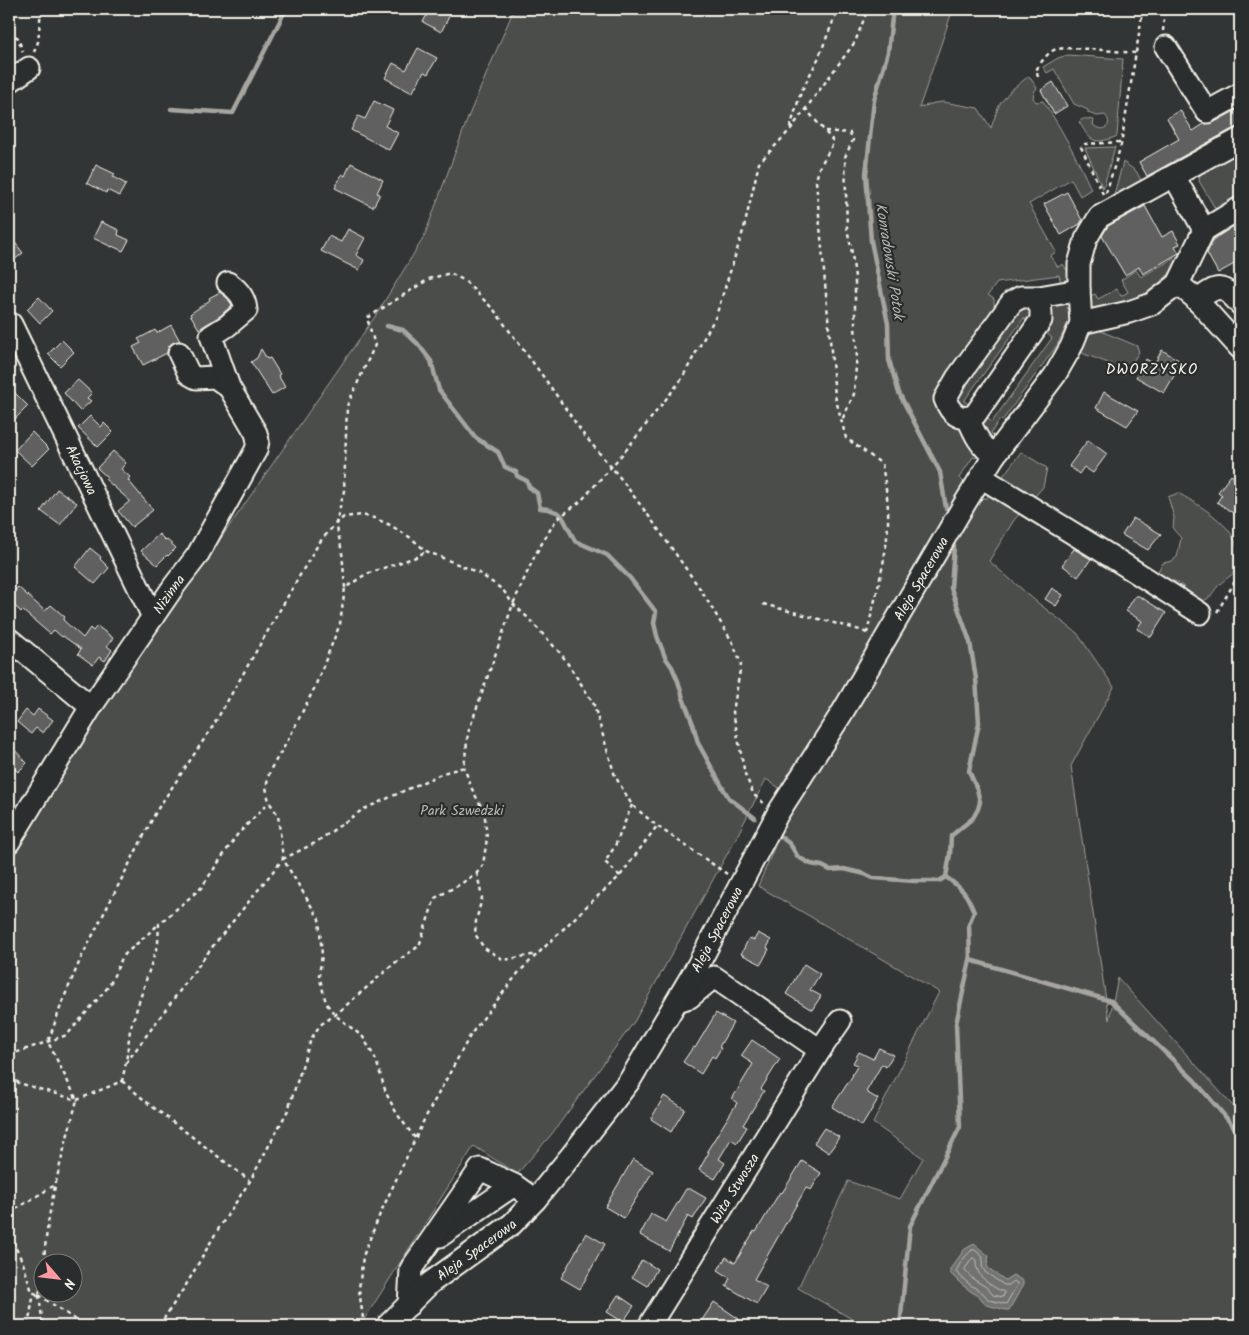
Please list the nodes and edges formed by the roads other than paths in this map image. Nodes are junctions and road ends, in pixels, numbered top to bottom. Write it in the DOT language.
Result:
graph roads {
  1 [pos="1166,47"];
  2 [pos="29,68"];
  3 [pos="9,82"];
  4 [pos="1240,94"];
  5 [pos="1240,139"];
  6 [pos="1174,176"];
  7 [pos="1240,208"];
  8 [pos="1204,230"];
  9 [pos="228,282"];
  10 [pos="1178,284"];
  11 [pos="1079,290"];
  12 [pos="1032,298"];
  13 [pos="1197,301"];
  14 [pos="1240,304"];
  15 [pos="1081,323"];
  16 [pos="11,324"];
  17 [pos="1240,348"];
  18 [pos="179,354"];
  19 [pos="229,387"];
  20 [pos="968,418"];
  21 [pos="258,441"];
  22 [pos="994,456"];
  23 [pos="268,464"];
  24 [pos="981,478"];
  25 [pos="1200,613"];
  26 [pos="154,617"];
  27 [pos="9,639"];
  28 [pos="91,707"];
  29 [pos="9,842"];
  30 [pos="703,956"];
  31 [pos="714,977"];
  32 [pos="677,1002"];
  33 [pos="840,1021"];
  34 [pos="820,1050"];
  35 [pos="514,1185"];
  36 [pos="535,1200"];
  37 [pos="429,1244"];
  38 [pos="409,1304"];
  39 [pos="388,1326"];
  40 [pos="648,1326"];
  1 -- 4 [label="street"];
  2 -- 3 [label="street"];
  5 -- 6 [label="street"];
  6 -- 8 [label="street"];
  6 -- 11 [label="street"];
  7 -- 8 [label="street"];
  8 -- 10 [label="street"];
  9 -- 19 [label="street"];
  10 -- 13 [label="street"];
  10 -- 15 [label="street"];
  11 -- 12 [label="street"];
  11 -- 15 [label="street"];
  12 -- 20 [label="street"];
  12 -- 20 [label="street"];
  13 -- 14 [label="street"];
  13 -- 17 [label="street"];
  15 -- 22 [label="street, Aleja Spacerowa"];
  16 -- 26 [label="street, Akacjowa"];
  18 -- 19 [label="street"];
  19 -- 21 [label="street"];
  20 -- 22 [label="street"];
  21 -- 23 [label="street"];
  21 -- 26 [label="street, Nizinna"];
  22 -- 24 [label="street, Aleja Spacerowa"];
  24 -- 25 [label="street"];
  24 -- 30 [label="street, Aleja Spacerowa"];
  26 -- 28 [label="street, Nizinna"];
  27 -- 28 [label="street"];
  28 -- 29 [label="street, Nizinna"];
  30 -- 31 [label="street"];
  30 -- 32 [label="street, Aleja Spacerowa"];
  31 -- 32 [label="street"];
  31 -- 34 [label="street"];
  32 -- 36 [label="street, Aleja Spacerowa"];
  33 -- 34 [label="street, Wita Stwosza"];
  34 -- 40 [label="street, Wita Stwosza"];
  35 -- 36 [label="street"];
  35 -- 37 [label="street"];
  35 -- 37 [label="street"];
  36 -- 38 [label="street, Aleja Spacerowa"];
  37 -- 38 [label="street"];
  38 -- 39 [label="street, Aleja Spacerowa"];
}
